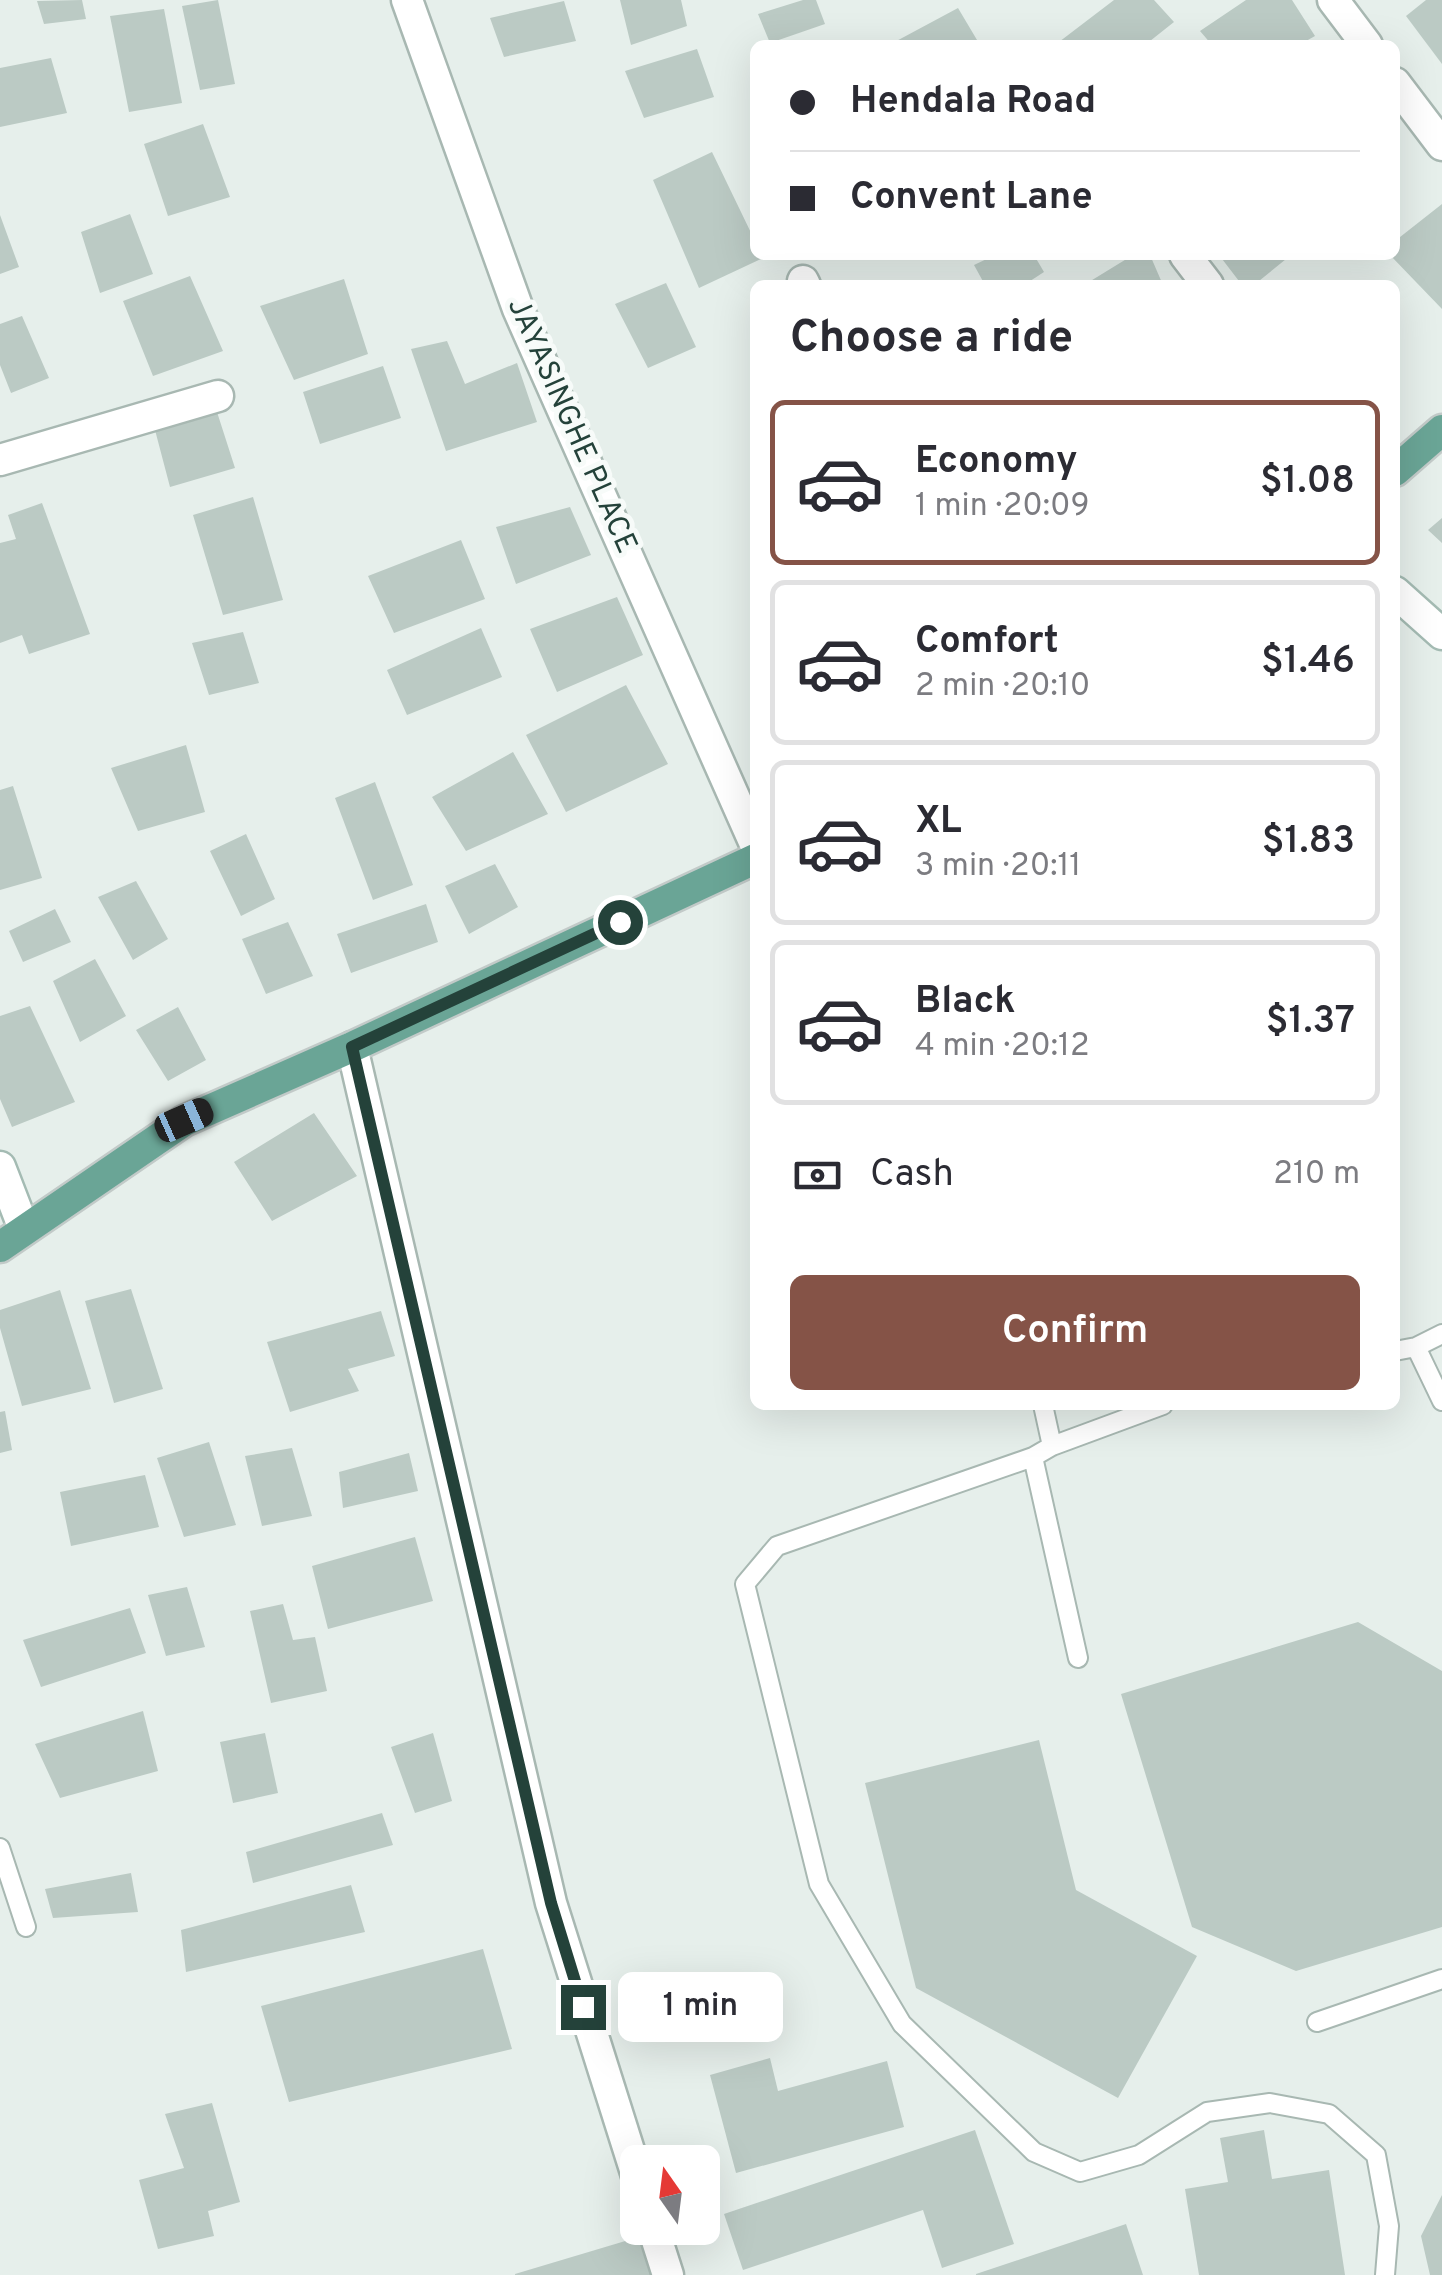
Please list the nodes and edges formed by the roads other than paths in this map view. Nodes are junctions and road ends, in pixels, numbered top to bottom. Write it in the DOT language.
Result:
graph roads {
  1 [pos="407,0"];
  2 [pos="1333,0"];
  3 [pos="1362,40"];
  4 [pos="1400,90"];
  5 [pos="1442,146"];
  6 [pos="1189,260"];
  7 [pos="1204,280"];
  8 [pos="218,396"];
  9 [pos="1442,430"];
  10 [pos="0,460"];
  11 [pos="1400,468"];
  12 [pos="1400,596"];
  13 [pos="1442,634"];
  14 [pos="750,833"];
  15 [pos="750,861"];
  16 [pos="352,1047"];
  17 [pos="0,1167"];
  18 [pos="12,1238"];
  19 [pos="1442,1334"];
  20 [pos="1416,1347"];
  21 [pos="1400,1350"];
  22 [pos="1442,1401"];
  23 [pos="1044,1410"];
  24 [pos="1149,1410"];
  25 [pos="1052,1446"];
  26 [pos="1033,1457"];
  27 [pos="1078,1658"];
  28 [pos="0,1848"];
  29 [pos="26,1927"];
  30 [pos="1442,1979"];
  31 [pos="1317,2022"];
  32 [pos="627,2145"];
  33 [pos="658,2245"];
  34 [pos="668,2275"];
  35 [pos="1385,2275"];
  1 -- 14 [label="street, JAYASINGHE PLACE"];
  2 -- 3 [label="street"];
  4 -- 5 [label="street"];
  6 -- 7 [label="street"];
  8 -- 10 [label="street"];
  9 -- 11 [label="main road"];
  12 -- 13 [label="street"];
  15 -- 16 [label="main road"];
  16 -- 18 [label="main road"];
  16 -- 32 [label="street"];
  17 -- 18 [label="street"];
  19 -- 20 [label="lane"];
  20 -- 21 [label="lane"];
  20 -- 22 [label="lane"];
  23 -- 25 [label="lane"];
  24 -- 25 [label="lane"];
  25 -- 26 [label="lane"];
  26 -- 27 [label="lane"];
  26 -- 35 [label="lane"];
  28 -- 29 [label="lane"];
  30 -- 31 [label="lane"];
  33 -- 34 [label="street"];
}
